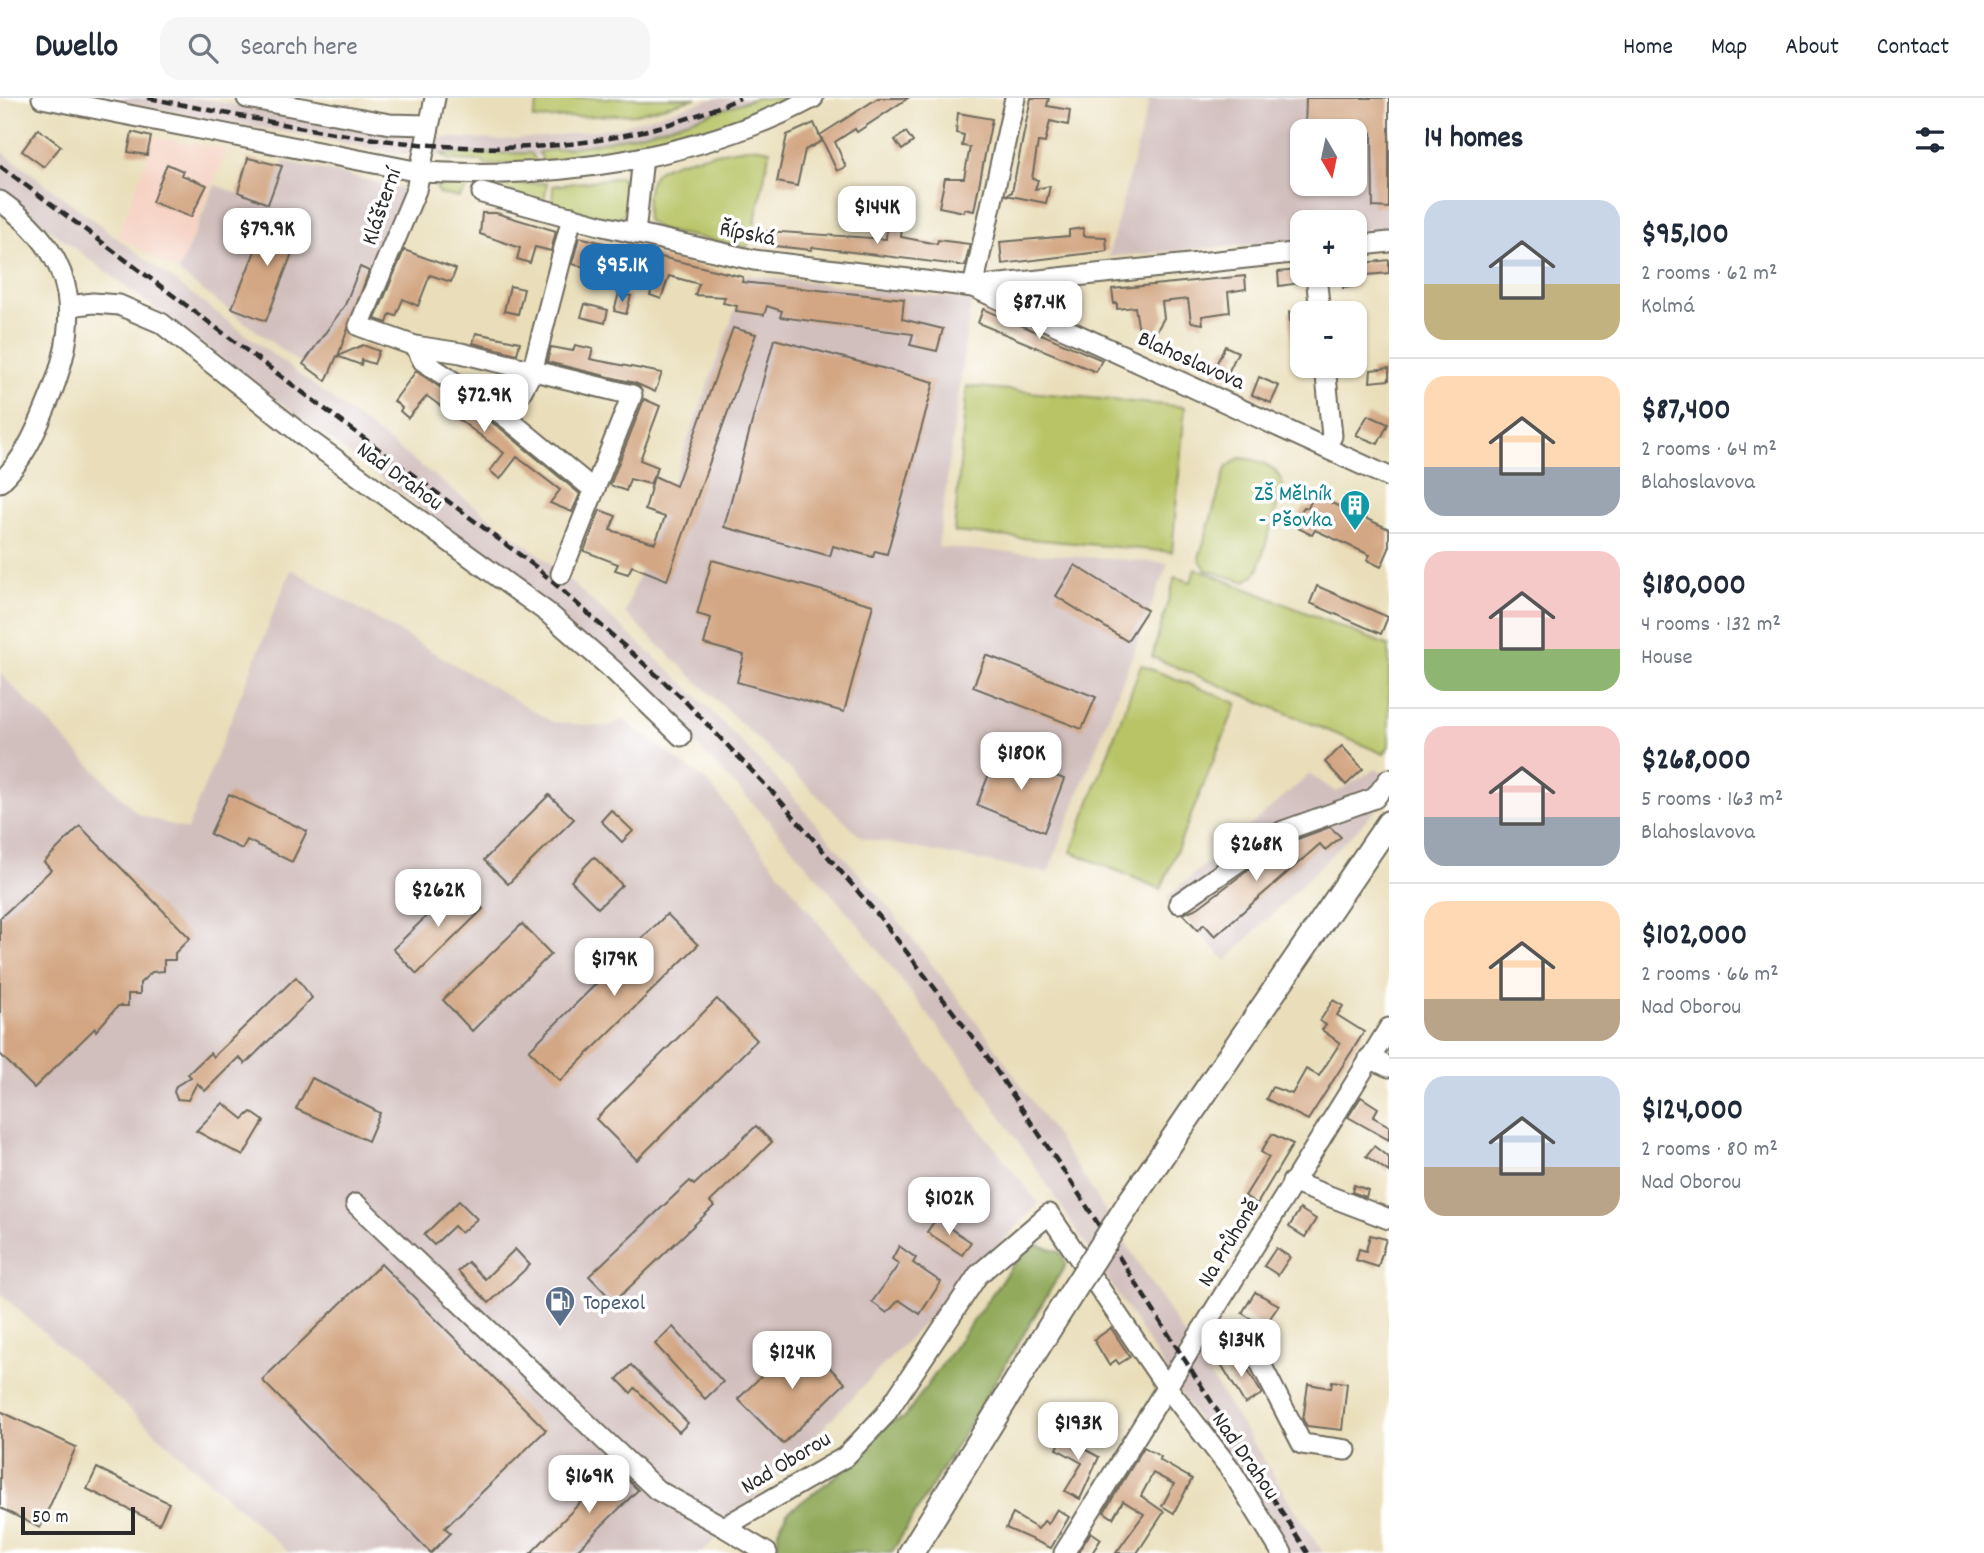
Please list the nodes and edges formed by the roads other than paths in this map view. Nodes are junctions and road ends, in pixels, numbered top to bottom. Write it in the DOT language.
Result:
graph roads {
  1 [pos="42,98"];
  2 [pos="247,98"];
  3 [pos="435,98"];
  4 [pos="813,98"];
  5 [pos="1015,98"];
  6 [pos="427,125"];
  7 [pos="643,157"];
  8 [pos="420,172"];
  9 [pos="482,193"];
  10 [pos="0,201"];
  11 [pos="572,217"];
  12 [pos="635,233"];
  13 [pos="1389,242"];
  14 [pos="1367,245"];
  15 [pos="1290,253"];
  16 [pos="973,287"];
  17 [pos="69,306"];
  18 [pos="415,346"];
  19 [pos="532,372"];
  20 [pos="1326,378"];
  21 [pos="507,418"];
  22 [pos="1326,447"];
  23 [pos="1389,477"];
  24 [pos="0,482"];
  25 [pos="594,490"];
  26 [pos="561,574"];
  27 [pos="681,736"];
  28 [pos="1389,779"];
  29 [pos="1389,823"];
  30 [pos="1179,903"];
  31 [pos="1389,1028"];
  32 [pos="1369,1058"];
  33 [pos="1389,1067"];
  34 [pos="1292,1182"];
  35 [pos="356,1203"];
  36 [pos="1049,1214"];
  37 [pos="1389,1219"];
  38 [pos="1202,1330"];
  39 [pos="1166,1386"];
  40 [pos="1346,1451"];
  41 [pos="724,1527"];
  42 [pos="768,1553"];
  43 [pos="911,1553"];
  44 [pos="1064,1553"];
  45 [pos="1282,1553"];
  1 -- 8 [label="street"];
  2 -- 6 [label="street"];
  3 -- 6 [label="street, Klášterní"];
  4 -- 7 [label="street"];
  5 -- 16 [label="street"];
  6 -- 8 [label="street, Klášterní"];
  7 -- 8 [label="street"];
  7 -- 12 [label="street"];
  8 -- 18 [label="street, Klášterní"];
  9 -- 11 [label="street, Řípská"];
  10 -- 17 [label="street"];
  11 -- 12 [label="street, Řípská"];
  11 -- 19 [label="street"];
  12 -- 16 [label="street, Řípská"];
  13 -- 14 [label="street"];
  15 -- 16 [label="street, Řípská"];
  16 -- 22 [label="street, Blahoslavova"];
  17 -- 24 [label="street"];
  17 -- 27 [label="street, Nad Drahou"];
  18 -- 19 [label="street"];
  18 -- 21 [label="street"];
  19 -- 21 [label="street"];
  19 -- 25 [label="street"];
  20 -- 22 [label="street"];
  21 -- 25 [label="street"];
  22 -- 23 [label="street, Blahoslavova"];
  25 -- 26 [label="street"];
  28 -- 30 [label="street"];
  29 -- 43 [label="main road, bridge"];
  31 -- 32 [label="street, Na Průhoně"];
  32 -- 33 [label="street"];
  32 -- 34 [label="street, Na Průhoně"];
  34 -- 37 [label="street"];
  34 -- 38 [label="street, Na Průhoně"];
  35 -- 41 [label="street"];
  36 -- 39 [label="street, Nad Drahou"];
  36 -- 41 [label="street, Nad Oborou"];
  38 -- 39 [label="street, Na Průhoně"];
  38 -- 40 [label="street"];
  39 -- 44 [label="street, Na Průhoně"];
  39 -- 45 [label="street, Nad Drahou"];
  41 -- 42 [label="street"];
}
